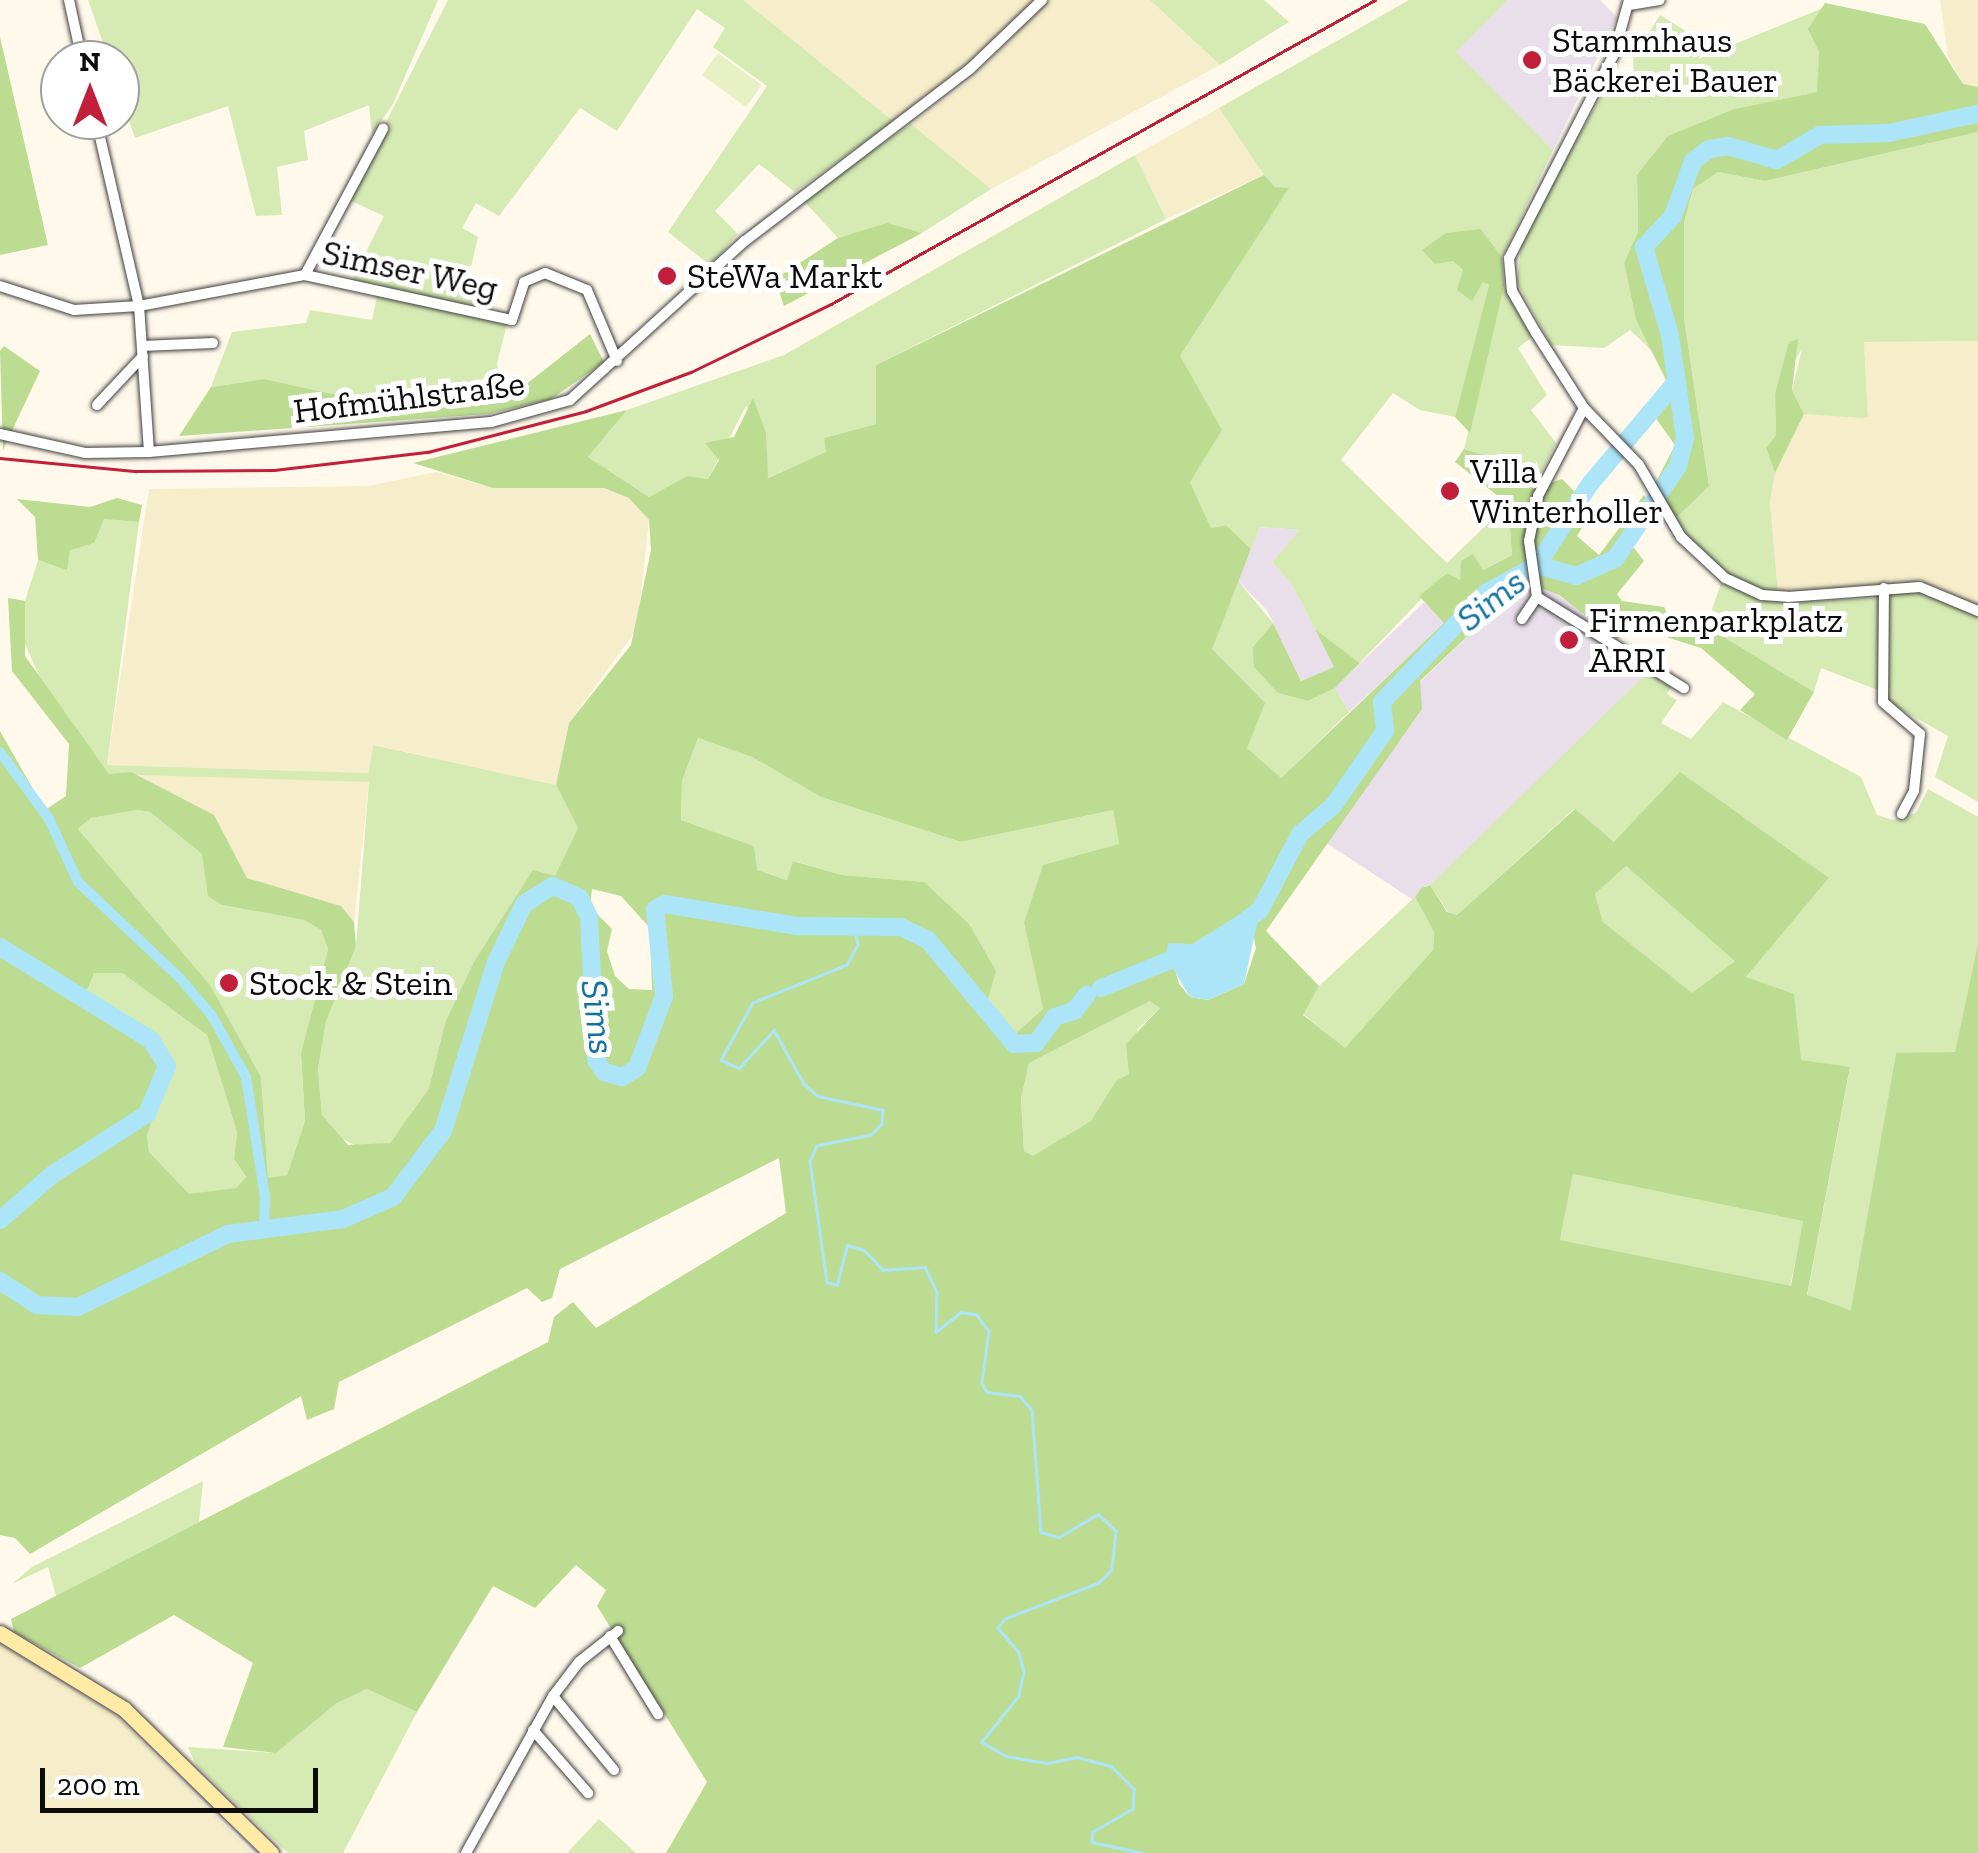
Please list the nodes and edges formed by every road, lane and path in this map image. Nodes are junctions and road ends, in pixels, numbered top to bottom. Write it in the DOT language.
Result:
graph roads {
  1 [pos="68,0"];
  2 [pos="1042,0"];
  3 [pos="1660,0"];
  4 [pos="1629,2"];
  5 [pos="77,40"];
  6 [pos="383,128"];
  7 [pos="101,140"];
  8 [pos="305,275"];
  9 [pos="0,286"];
  10 [pos="138,306"];
  11 [pos="213,343"];
  12 [pos="143,351"];
  13 [pos="617,362"];
  14 [pos="97,405"];
  15 [pos="1584,408"];
  16 [pos="1,436"];
  17 [pos="149,452"];
  18 [pos="1884,588"];
  19 [pos="1537,597"];
  20 [pos="1978,612"];
  21 [pos="1522,619"];
  22 [pos="1684,688"];
  23 [pos="1902,814"];
  24 [pos="0,1633"];
  25 [pos="553,1696"];
  26 [pos="658,1714"];
  27 [pos="533,1730"];
  28 [pos="614,1770"];
  29 [pos="588,1793"];
  30 [pos="271,1853"];
  31 [pos="466,1853"];
  1 -- 5 [label="street"];
  2 -- 13 [label="street, Hofmühlstraße"];
  3 -- 4 [label="street"];
  4 -- 15 [label="street"];
  6 -- 8 [label="street"];
  7 -- 10 [label="street"];
  8 -- 10 [label="street, Simser Weg"];
  8 -- 13 [label="street, Simser Weg"];
  9 -- 10 [label="street, Simser Weg"];
  10 -- 12 [label="street"];
  11 -- 12 [label="street"];
  12 -- 14 [label="street"];
  12 -- 17 [label="street"];
  13 -- 17 [label="street, Hofmühlstraße"];
  15 -- 18 [label="street"];
  15 -- 19 [label="street"];
  16 -- 17 [label="street, Hofmühlstraße"];
  18 -- 20 [label="street"];
  18 -- 23 [label="street"];
  19 -- 21 [label="street"];
  19 -- 22 [label="street"];
  24 -- 30 [label="street"];
  25 -- 26 [label="street"];
  25 -- 27 [label="street"];
  25 -- 28 [label="street"];
  27 -- 29 [label="street"];
  27 -- 31 [label="street"];
}
